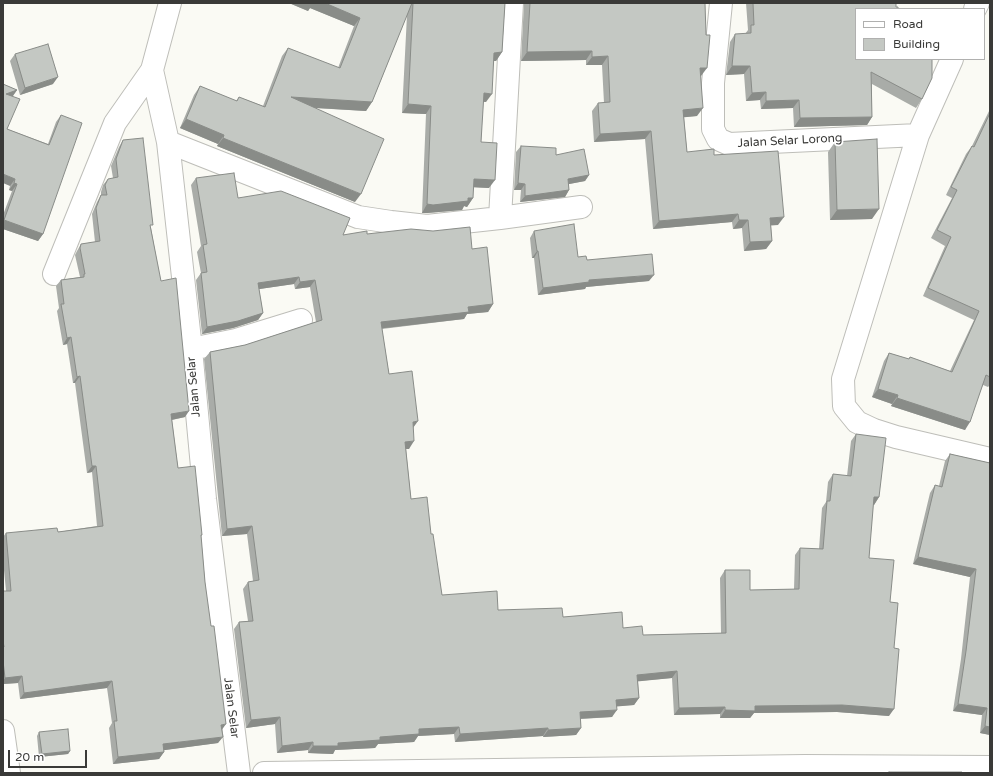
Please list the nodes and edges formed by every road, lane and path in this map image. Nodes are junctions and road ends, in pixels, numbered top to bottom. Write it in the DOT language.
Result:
graph roads {
  1 [pos="170,3"];
  2 [pos="512,3"];
  3 [pos="721,3"];
  4 [pos="952,60"];
  5 [pos="152,70"];
  6 [pos="918,135"];
  7 [pos="168,142"];
  8 [pos="581,207"];
  9 [pos="500,218"];
  10 [pos="54,274"];
  11 [pos="301,320"];
  12 [pos="191,349"];
  13 [pos="990,459"];
  14 [pos="3,731"];
  15 [pos="990,767"];
  16 [pos="9,773"];
  17 [pos="239,773"];
  18 [pos="264,773"];
  1 -- 5 [label="street, Jalan Selar"];
  2 -- 9 [label="street"];
  3 -- 6 [label="street, Jalan Selar Lorong"];
  4 -- 6 [label="street"];
  5 -- 7 [label="street, Jalan Selar"];
  5 -- 10 [label="street"];
  6 -- 13 [label="street"];
  7 -- 9 [label="street"];
  7 -- 12 [label="street, Jalan Selar"];
  8 -- 9 [label="street"];
  11 -- 12 [label="street"];
  12 -- 17 [label="street, Jalan Selar"];
  14 -- 16 [label="street"];
  15 -- 18 [label="street"];
}
